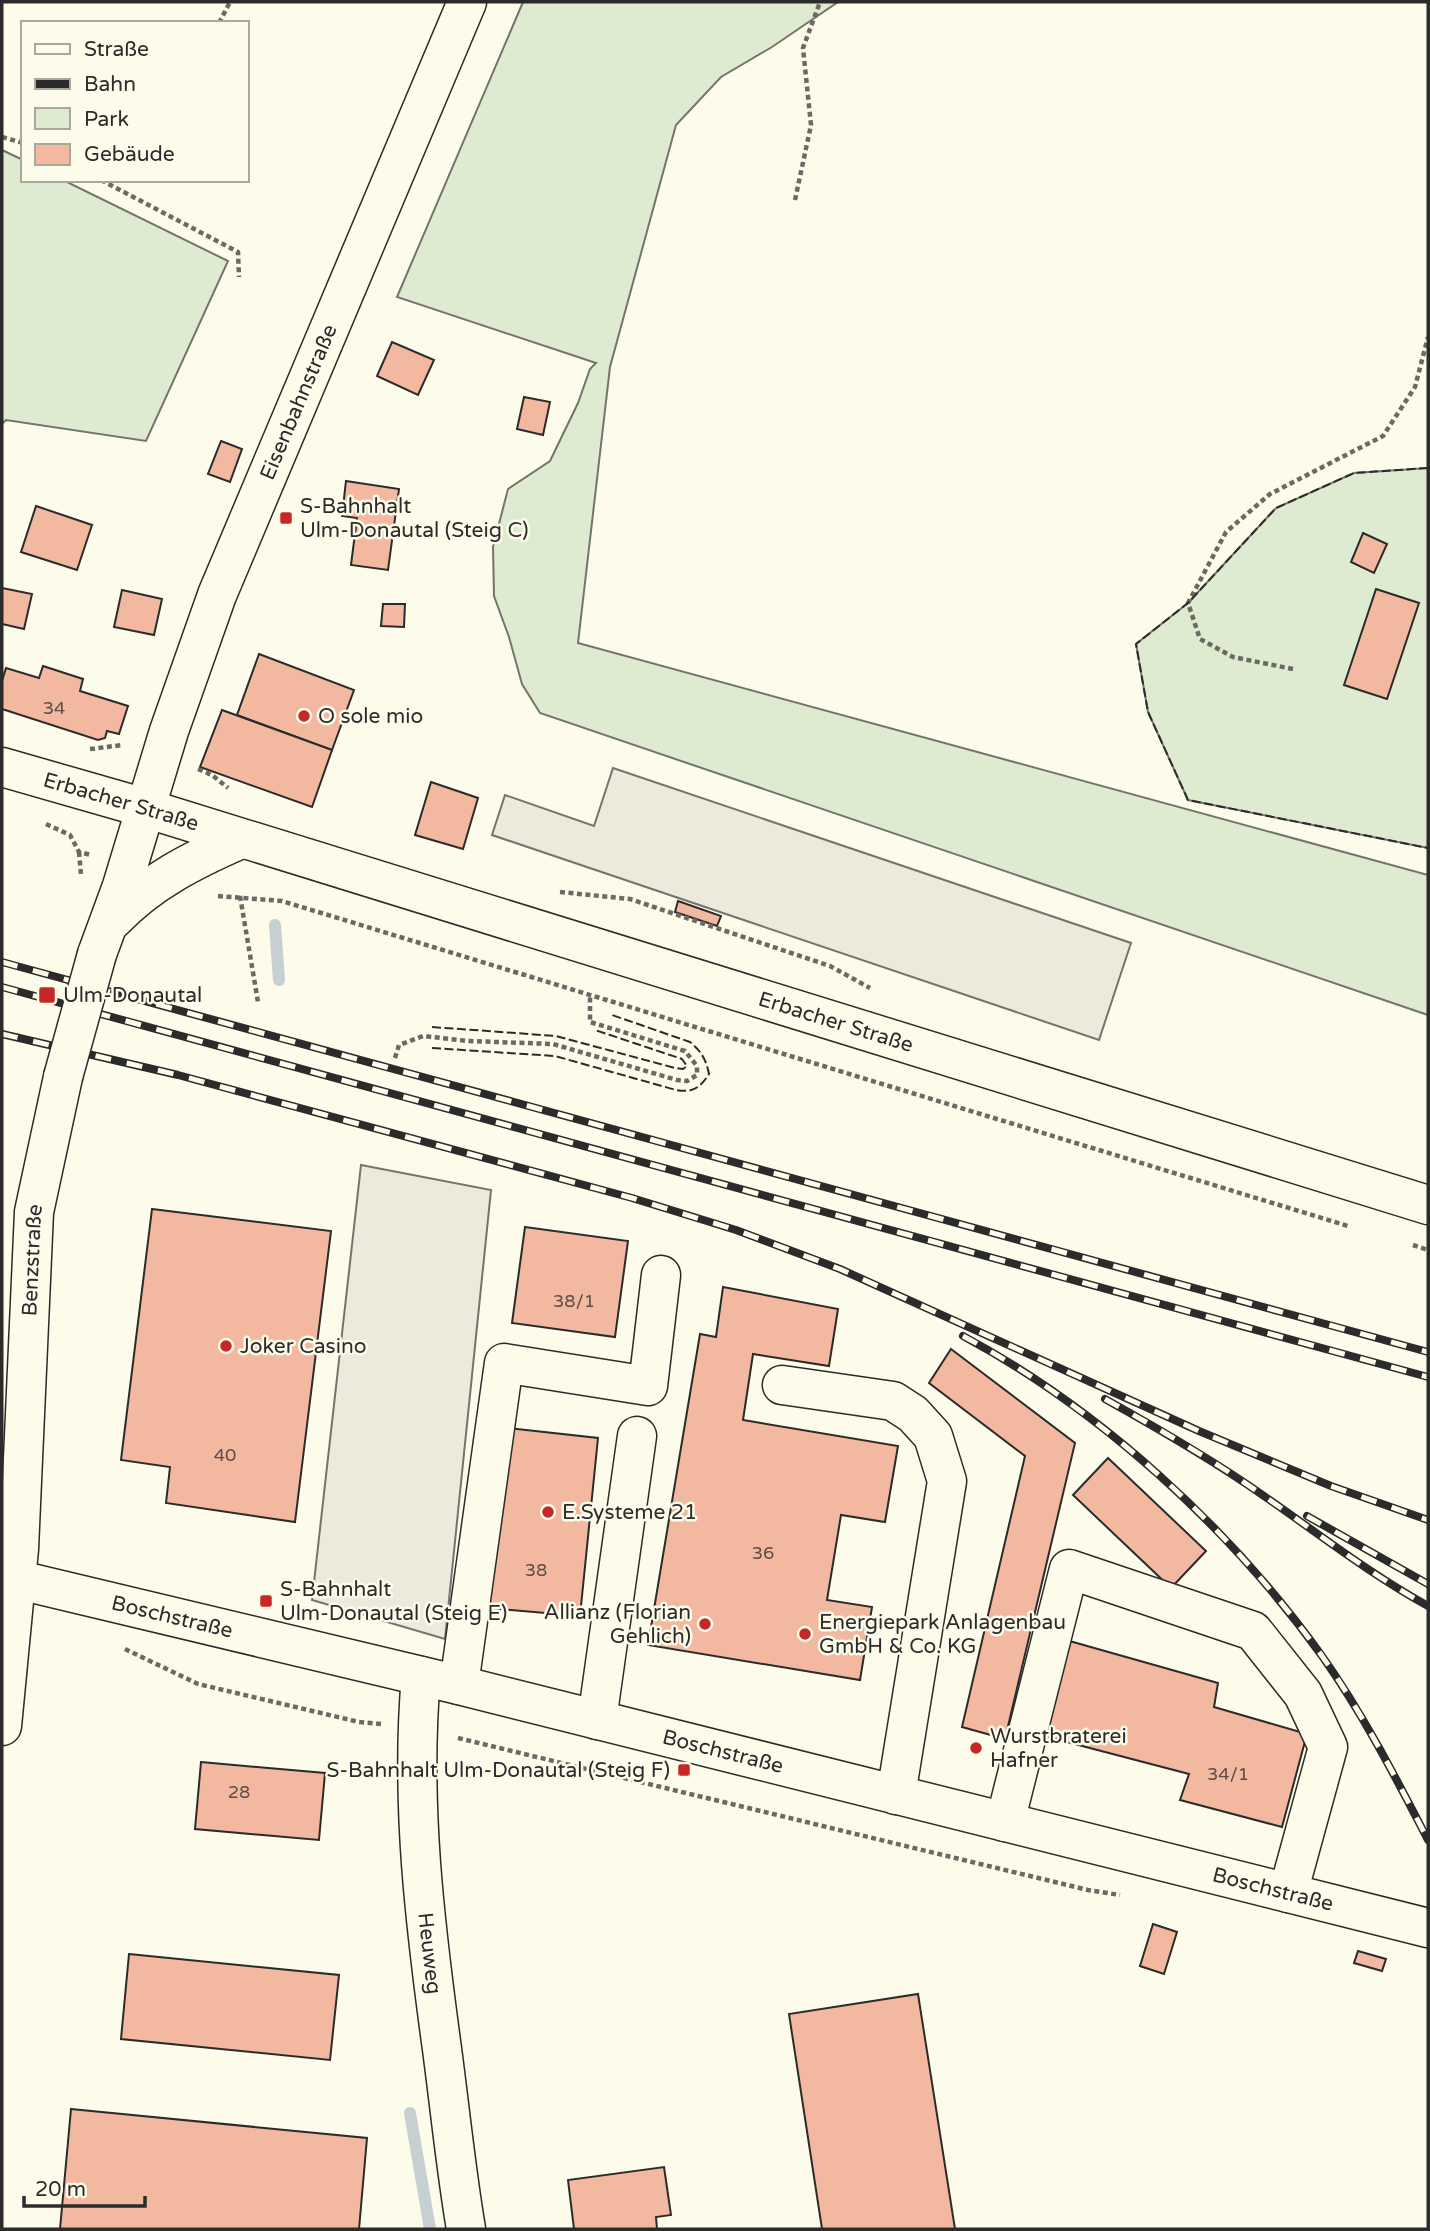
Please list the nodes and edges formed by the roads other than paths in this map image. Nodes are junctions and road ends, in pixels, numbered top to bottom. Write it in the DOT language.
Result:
graph roads {
  1 [pos="467,2"];
  2 [pos="2,767"];
  3 [pos="145,808"];
  4 [pos="241,839"];
  5 [pos="103,939"];
  6 [pos="1428,1205"];
  7 [pos="661,1275"];
  8 [pos="782,1385"];
  9 [pos="637,1436"];
  10 [pos="9,1578"];
  11 [pos="421,1676"];
  12 [pos="459,1685"];
  13 [pos="597,1720"];
  14 [pos="2,1726"];
  15 [pos="896,1795"];
  16 [pos="1005,1822"];
  17 [pos="1288,1893"];
  18 [pos="1428,1927"];
  19 [pos="466,2229"];
  1 -- 3 [label="street, Eisenbahnstraße"];
  2 -- 3 [label="street, Erbacher Straße"];
  3 -- 4 [label="street, Erbacher Straße"];
  3 -- 5 [label="street, Benzstraße"];
  4 -- 5 [label="street, Erbacher Straße"];
  4 -- 6 [label="street, Erbacher Straße"];
  5 -- 10 [label="street, Benzstraße, bridge"];
  7 -- 12 [label="street"];
  8 -- 15 [label="street"];
  9 -- 13 [label="street"];
  10 -- 11 [label="street, Boschstraße"];
  10 -- 14 [label="street, Benzstraße"];
  11 -- 12 [label="street, Boschstraße"];
  11 -- 19 [label="street, Heuweg"];
  12 -- 13 [label="street, Boschstraße"];
  13 -- 15 [label="street, Boschstraße"];
  15 -- 16 [label="street, Boschstraße"];
  16 -- 17 [label="street, Boschstraße"];
  16 -- 17 [label="street"];
  17 -- 18 [label="street, Boschstraße"];
}
